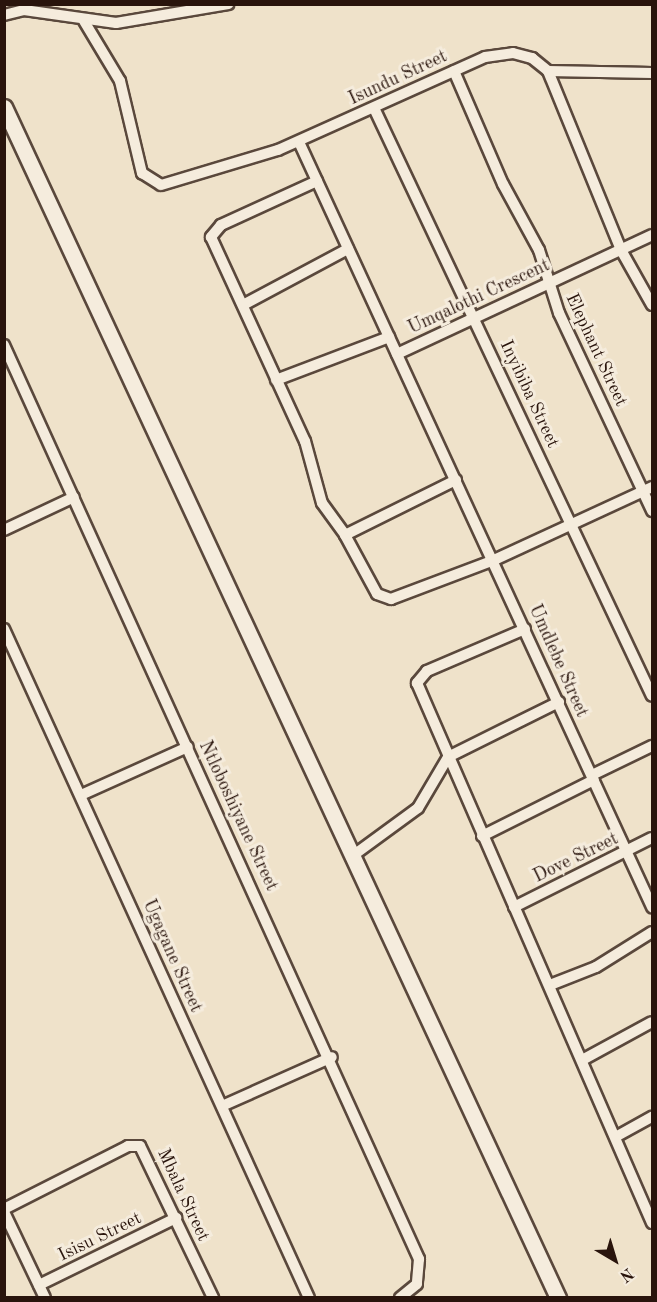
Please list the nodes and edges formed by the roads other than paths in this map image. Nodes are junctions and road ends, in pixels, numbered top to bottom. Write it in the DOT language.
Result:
graph roads {
  1 [pos="228,4"];
  2 [pos="4,15"];
  3 [pos="84,21"];
  4 [pos="650,70"];
  5 [pos="454,71"];
  6 [pos="548,71"];
  7 [pos="4,107"];
  8 [pos="374,108"];
  9 [pos="299,142"];
  10 [pos="317,181"];
  11 [pos="652,235"];
  12 [pos="348,249"];
  13 [pos="621,250"];
  14 [pos="550,282"];
  15 [pos="243,304"];
  16 [pos="652,306"];
  17 [pos="475,318"];
  18 [pos="389,337"];
  19 [pos="4,345"];
  20 [pos="397,354"];
  21 [pos="276,380"];
  22 [pos="456,480"];
  23 [pos="647,490"];
  24 [pos="74,497"];
  25 [pos="652,512"];
  26 [pos="572,527"];
  27 [pos="4,530"];
  28 [pos="345,535"];
  29 [pos="494,560"];
  30 [pos="4,629"];
  31 [pos="525,629"];
  32 [pos="652,696"];
  33 [pos="558,702"];
  34 [pos="652,746"];
  35 [pos="188,747"];
  36 [pos="448,757"];
  37 [pos="593,777"];
  38 [pos="81,795"];
  39 [pos="482,836"];
  40 [pos="652,838"];
  41 [pos="627,852"];
  42 [pos="351,856"];
  43 [pos="514,907"];
  44 [pos="652,907"];
  45 [pos="652,932"];
  46 [pos="550,985"];
  47 [pos="652,1022"];
  48 [pos="332,1057"];
  49 [pos="584,1059"];
  50 [pos="222,1106"];
  51 [pos="652,1118"];
  52 [pos="619,1136"];
  53 [pos="647,1201"];
  54 [pos="4,1210"];
  55 [pos="176,1218"];
  56 [pos="652,1223"];
  57 [pos="39,1285"];
  58 [pos="45,1298"];
  59 [pos="213,1298"];
  60 [pos="309,1298"];
  61 [pos="400,1298"];
  62 [pos="558,1298"];
  1 -- 3 [label="street"];
  2 -- 3 [label="street"];
  3 -- 9 [label="street, Isundu Street"];
  4 -- 6 [label="street"];
  5 -- 6 [label="street, Isundu Street"];
  5 -- 8 [label="street, Isundu Street"];
  5 -- 14 [label="street, Elephant Street"];
  6 -- 13 [label="street"];
  7 -- 42 [label="street"];
  8 -- 9 [label="street, Isundu Street"];
  8 -- 17 [label="street, Inyibiba Street"];
  9 -- 10 [label="street"];
  10 -- 12 [label="street"];
  10 -- 15 [label="street"];
  11 -- 13 [label="street, Umqalothi Crescent"];
  12 -- 15 [label="street"];
  12 -- 18 [label="street"];
  13 -- 14 [label="street, Umqalothi Crescent"];
  13 -- 16 [label="street"];
  14 -- 17 [label="street, Umqalothi Crescent"];
  14 -- 23 [label="street, Elephant Street"];
  15 -- 21 [label="street"];
  17 -- 20 [label="street, Umqalothi Crescent"];
  17 -- 26 [label="street, Inyibiba Street"];
  18 -- 20 [label="street"];
  18 -- 21 [label="street"];
  19 -- 24 [label="street, Ntloboshiyane Street"];
  20 -- 22 [label="street, Umqalothi Crescent"];
  21 -- 28 [label="street"];
  22 -- 28 [label="street"];
  22 -- 29 [label="street, Umqalothi Crescent"];
  23 -- 25 [label="street, Elephant Street"];
  23 -- 26 [label="street"];
  24 -- 27 [label="street"];
  24 -- 35 [label="street, Ntloboshiyane Street"];
  26 -- 29 [label="street"];
  26 -- 32 [label="street, Inyibiba Street"];
  28 -- 29 [label="street"];
  29 -- 31 [label="street, Umdlebe Street"];
  30 -- 38 [label="street, Ugagane Street"];
  31 -- 33 [label="street, Umdlebe Street"];
  31 -- 36 [label="street"];
  33 -- 36 [label="street"];
  33 -- 37 [label="street, Umdlebe Street"];
  34 -- 37 [label="street"];
  35 -- 38 [label="street"];
  35 -- 48 [label="street, Ntloboshiyane Street"];
  36 -- 39 [label="street"];
  36 -- 42 [label="street"];
  37 -- 39 [label="street"];
  37 -- 41 [label="street, Umdlebe Street"];
  38 -- 50 [label="street, Ugagane Street"];
  39 -- 43 [label="street"];
  40 -- 41 [label="street, Dove Street"];
  41 -- 43 [label="street, Dove Street"];
  41 -- 44 [label="street, Umdlebe Street"];
  42 -- 62 [label="street"];
  43 -- 46 [label="street"];
  45 -- 46 [label="street"];
  46 -- 49 [label="street"];
  47 -- 49 [label="street"];
  48 -- 50 [label="street"];
  48 -- 61 [label="street, Ntloboshiyane Street"];
  49 -- 52 [label="street"];
  50 -- 60 [label="street, Ugagane Street"];
  51 -- 52 [label="street"];
  52 -- 53 [label="street"];
  53 -- 56 [label="street"];
  54 -- 55 [label="street, Mbala Street"];
  54 -- 57 [label="street"];
  55 -- 57 [label="street, Isisu Street"];
  55 -- 59 [label="street, Mbala Street"];
  57 -- 58 [label="street"];
}
